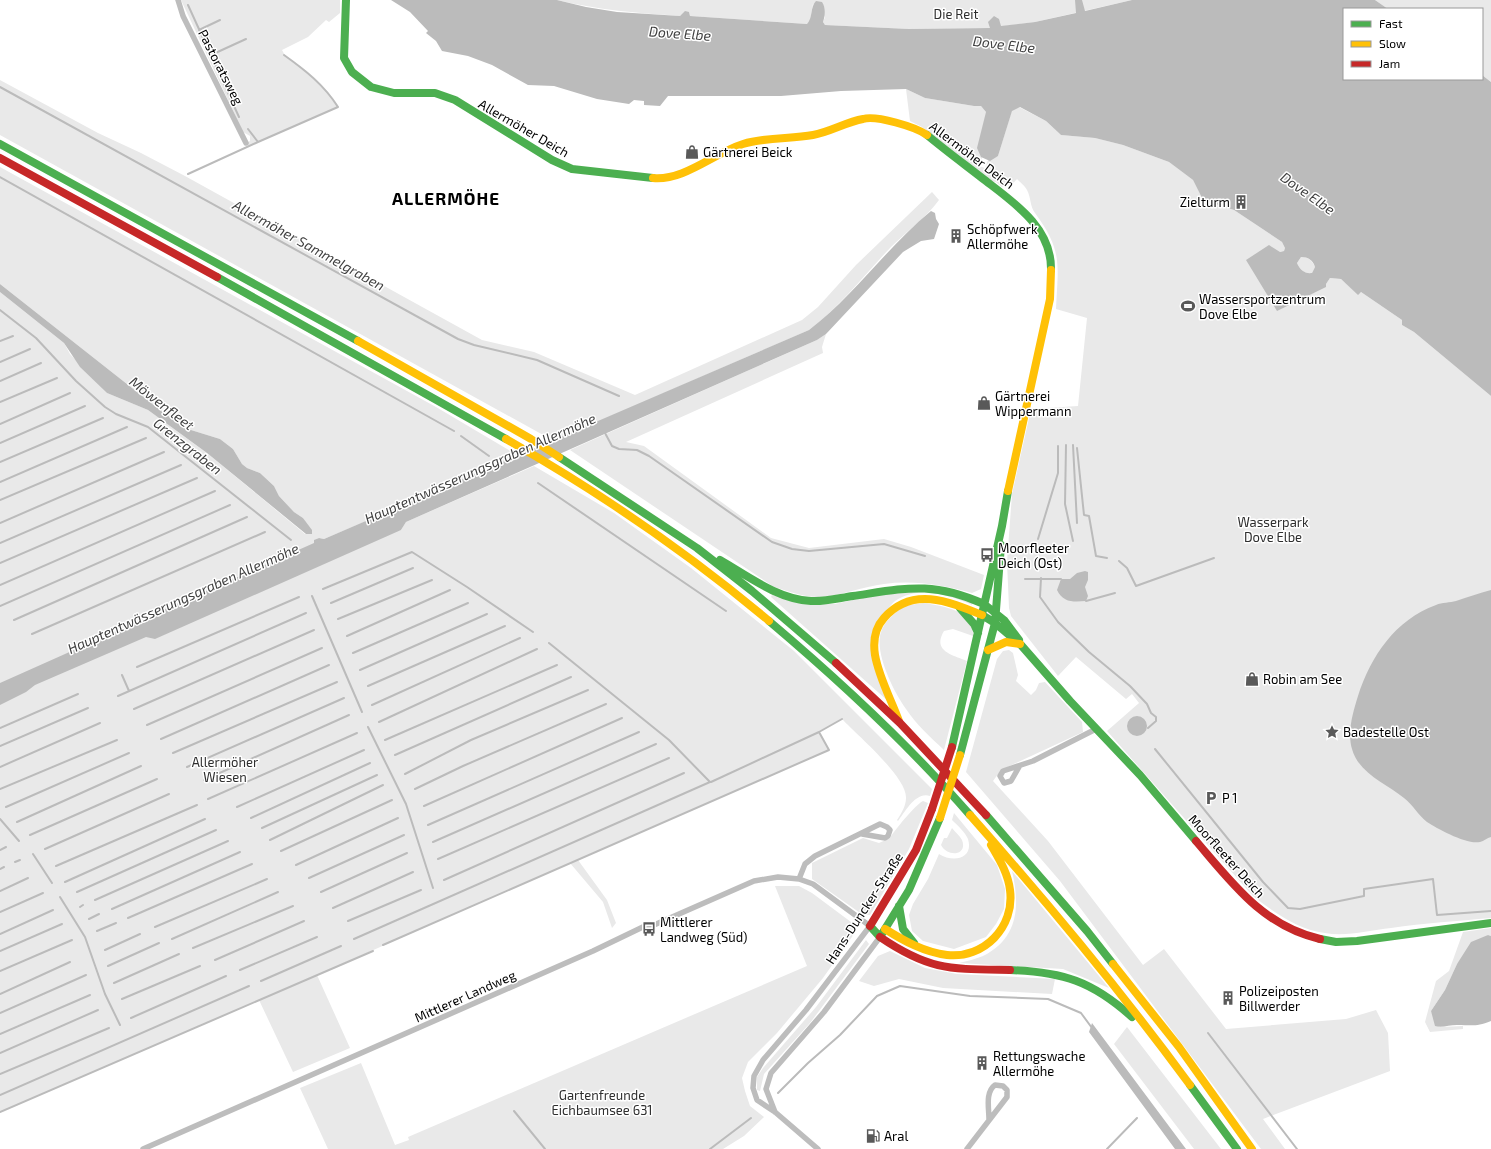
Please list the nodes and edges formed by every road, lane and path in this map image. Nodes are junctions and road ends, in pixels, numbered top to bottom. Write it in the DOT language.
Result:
graph roads {
  1 [pos="178,0"];
  2 [pos="346,0"];
  3 [pos="246,143"];
  4 [pos="0,144"];
  5 [pos="0,158"];
  6 [pos="1002,526"];
  7 [pos="697,548"];
  8 [pos="956,604"];
  9 [pos="984,604"];
  10 [pos="997,612"];
  11 [pos="982,615"];
  12 [pos="995,623"];
  13 [pos="978,633"];
  14 [pos="1021,645"];
  15 [pos="988,650"];
  16 [pos="900,723"];
  17 [pos="1096,729"];
  18 [pos="1019,767"];
  19 [pos="979,824"];
  20 [pos="862,834"];
  21 [pos="799,879"];
  22 [pos="899,906"];
  23 [pos="1491,923"];
  24 [pos="870,926"];
  25 [pos="885,929"];
  26 [pos="880,937"];
  27 [pos="917,946"];
  28 [pos="1168,1054"];
  29 [pos="775,1112"];
  30 [pos="989,1119"];
  31 [pos="143,1149"];
  32 [pos="818,1149"];
  33 [pos="967,1149"];
  34 [pos="1237,1149"];
  35 [pos="1252,1149"];
  1 -- 3 [label="street, Pastoratsweg"];
  2 -- 6 [label="main road, Allermöher Deich"];
  4 -- 7 [label="main road"];
  5 -- 19 [label="main road"];
  6 -- 9 [label="main road, Allermöher Deich"];
  6 -- 10 [label="main road, Allermöher Deich"];
  7 -- 9 [label="main road, Moorfleeter Deich"];
  7 -- 16 [label="main road"];
  8 -- 11 [label="main road, Moorfleeter Deich"];
  8 -- 13 [label="main road"];
  8 -- 16 [label="main road, Moorfleeter Deich"];
  9 -- 10 [label="main road, Moorfleeter Deich"];
  9 -- 11 [label="main road, Allermöher Deich"];
  10 -- 12 [label="main road, Allermöher Deich"];
  10 -- 14 [label="main road, Moorfleeter Deich"];
  11 -- 12 [label="main road, Moorfleeter Deich"];
  11 -- 13 [label="main road, Hans-Duncker-Straße"];
  12 -- 14 [label="main road, Moorfleeter Deich"];
  12 -- 15 [label="main road, Hans-Duncker-Straße"];
  13 -- 24 [label="main road, Hans-Duncker-Straße, bridge"];
  14 -- 15 [label="main road"];
  14 -- 17 [label="main road, Moorfleeter Deich"];
  15 -- 22 [label="main road, Hans-Duncker-Straße, bridge"];
  16 -- 35 [label="main road"];
  17 -- 18 [label="street"];
  17 -- 23 [label="main road, Moorfleeter Deich"];
  19 -- 27 [label="main road"];
  19 -- 28 [label="main road"];
  20 -- 21 [label="street"];
  21 -- 24 [label="street, Mittlerer Landweg"];
  21 -- 31 [label="street, Mittlerer Landweg"];
  22 -- 25 [label="main road, Hans-Duncker-Straße"];
  22 -- 27 [label="main road"];
  24 -- 25 [label="main road"];
  24 -- 26 [label="main road"];
  24 -- 29 [label="street, Hans-Duncker-Straße"];
  25 -- 26 [label="main road, Hans-Duncker-Straße"];
  25 -- 27 [label="main road"];
  26 -- 28 [label="main road"];
  26 -- 29 [label="street, Hans-Duncker-Straße"];
  28 -- 34 [label="main road"];
  29 -- 32 [label="street, Hans-Duncker-Straße"];
  30 -- 30 [label="street"];
  30 -- 33 [label="street"];
}
